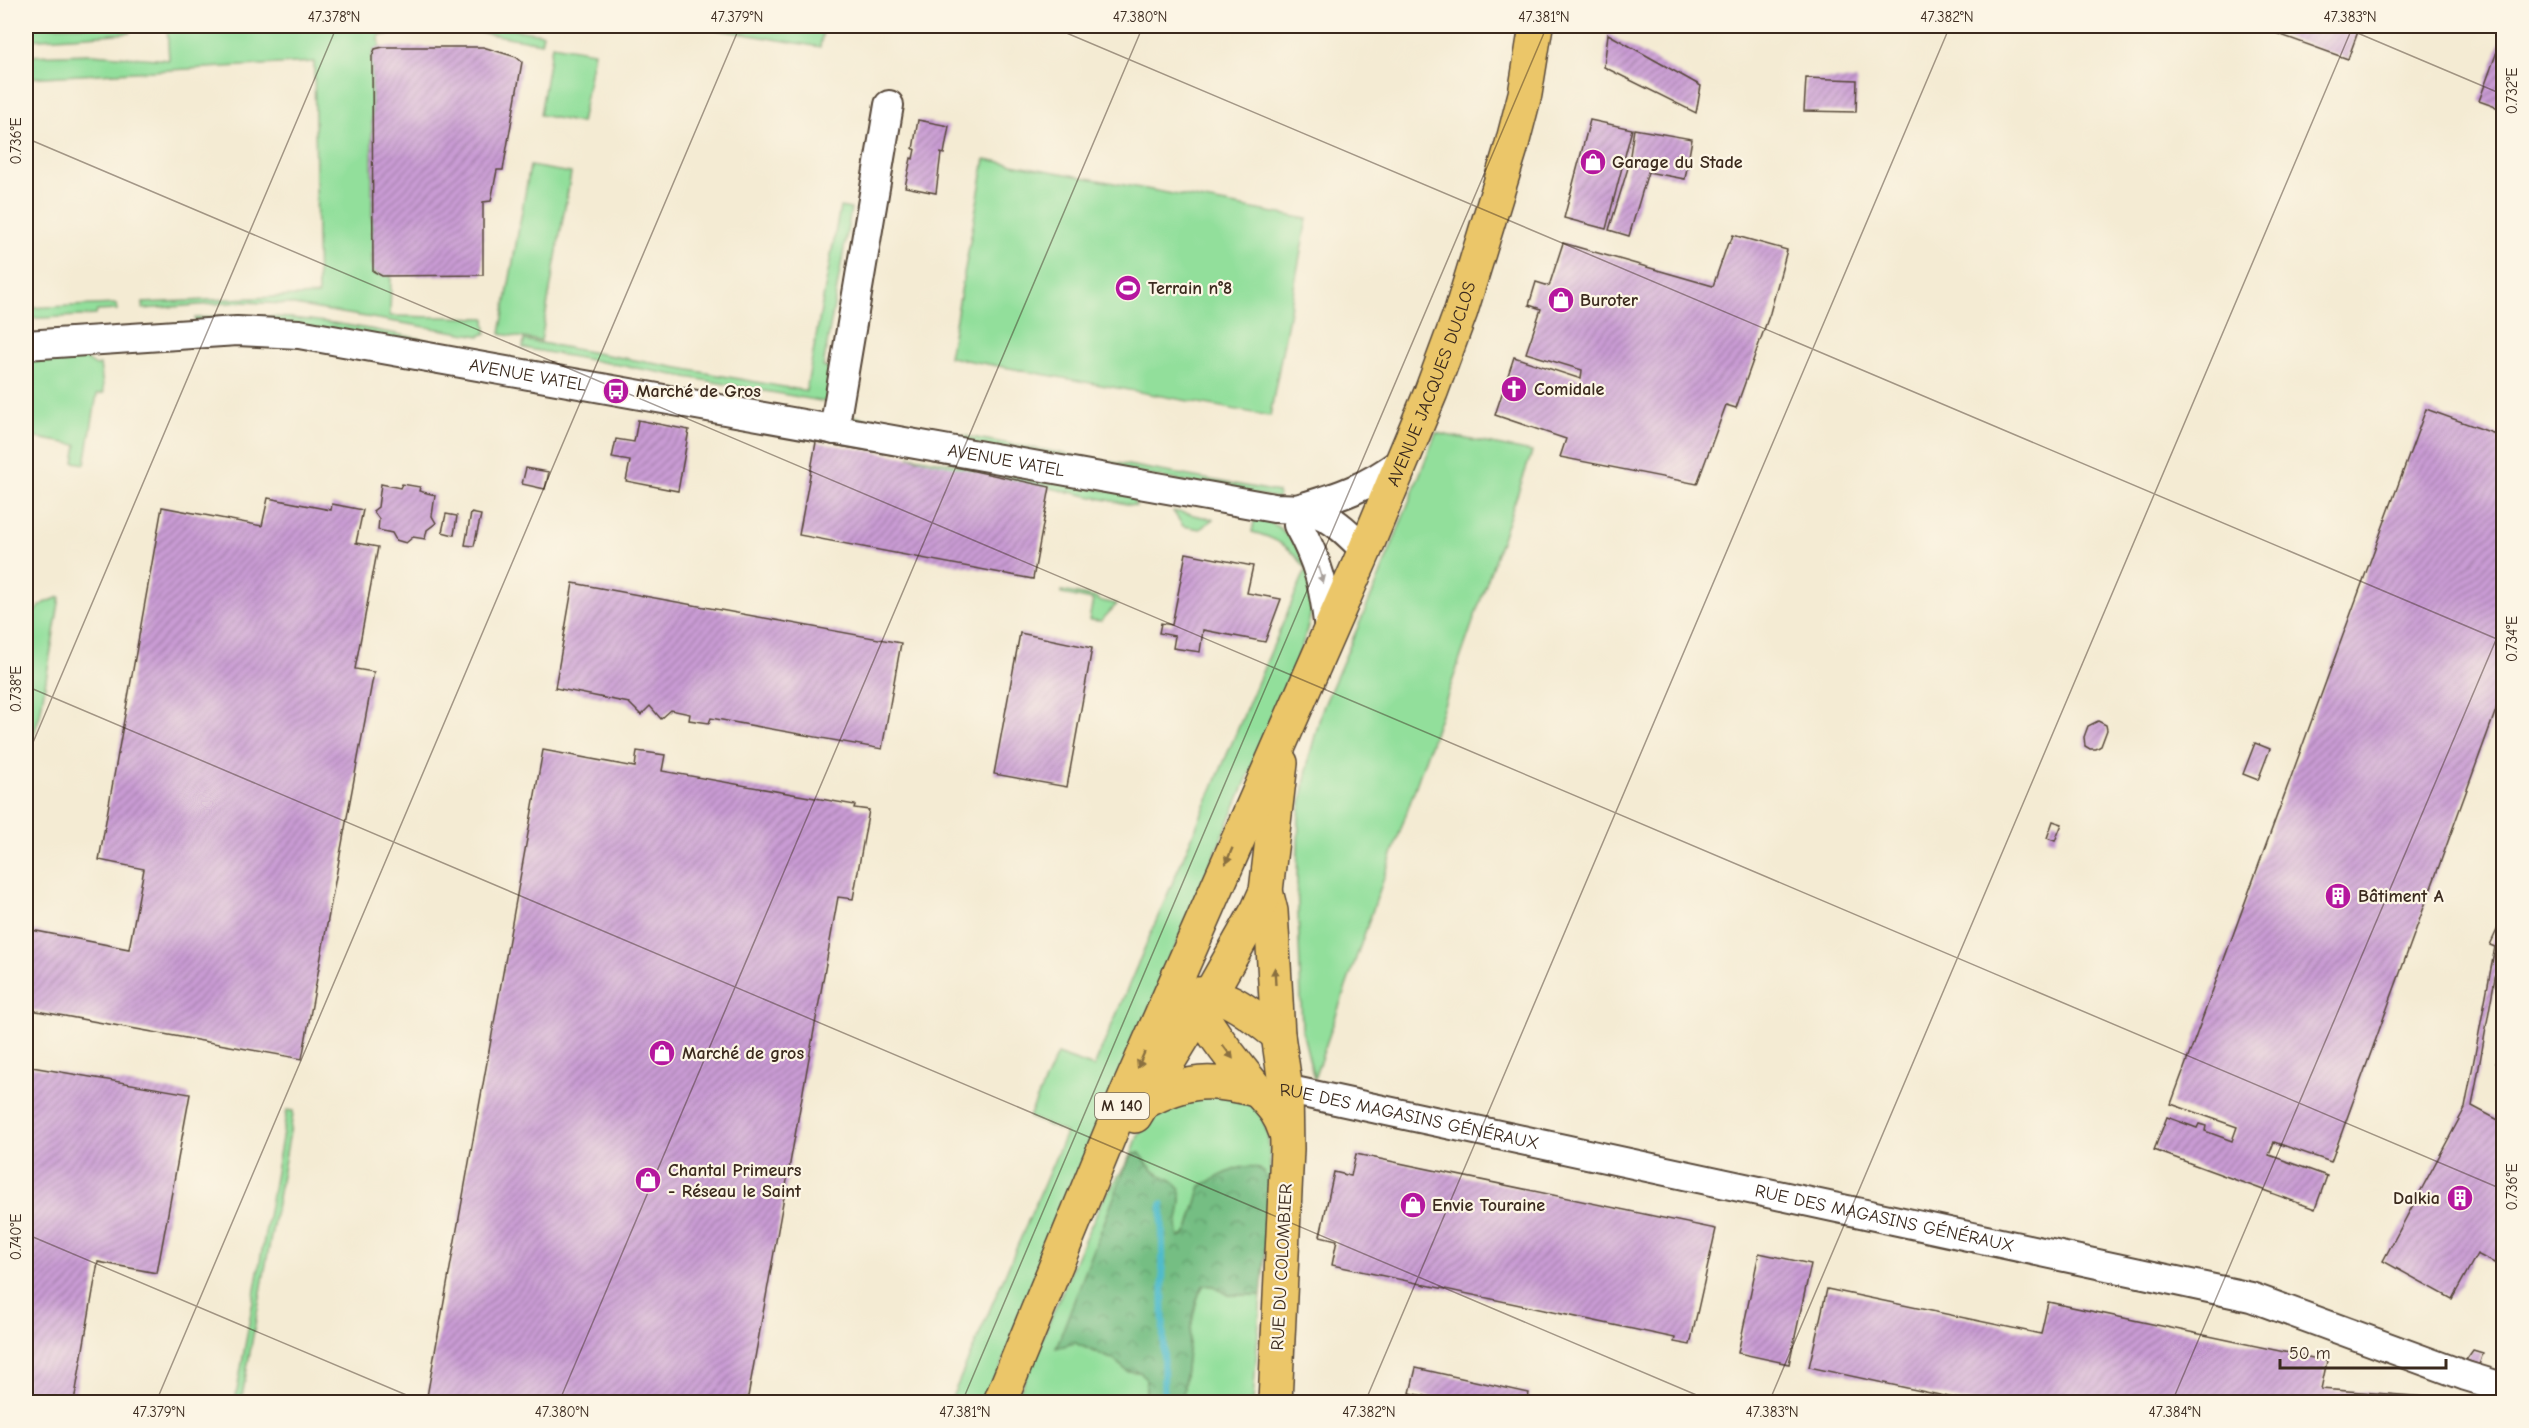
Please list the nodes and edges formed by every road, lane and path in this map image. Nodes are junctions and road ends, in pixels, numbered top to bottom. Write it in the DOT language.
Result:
graph roads {
  1 [pos="1536,26"];
  2 [pos="890,105"];
  3 [pos="26,345"];
  4 [pos="834,430"];
  5 [pos="1401,462"];
  6 [pos="1291,514"];
  7 [pos="1365,549"];
  8 [pos="1329,630"];
  9 [pos="1286,729"];
  10 [pos="1266,891"];
  11 [pos="1192,1002"];
  12 [pos="1278,1035"];
  13 [pos="1272,1091"];
  14 [pos="1143,1103"];
  15 [pos="1082,1206"];
  16 [pos="2500,1389"];
  17 [pos="1000,1402"];
  18 [pos="1275,1402"];
  1 -- 5 [label="main road, AVENUE JACQUES DUCLOS"];
  2 -- 4 [label="street"];
  3 -- 4 [label="street, AVENUE VATEL"];
  4 -- 6 [label="street, AVENUE VATEL"];
  5 -- 6 [label="street"];
  5 -- 7 [label="main road, AVENUE JACQUES DUCLOS"];
  6 -- 7 [label="street, AVENUE VATEL"];
  6 -- 8 [label="street, one-way"];
  7 -- 8 [label="main road, AVENUE JACQUES DUCLOS"];
  8 -- 9 [label="main road, AVENUE JACQUES DUCLOS"];
  9 -- 10 [label="main road, M 140"];
  9 -- 11 [label="main road, one-way"];
  10 -- 11 [label="main road, M 140"];
  12 -- 10 [label="main road, RUE DU COLOMBIER, one-way"];
  11 -- 12 [label="main road"];
  11 -- 13 [label="main road, one-way"];
  11 -- 14 [label="main road, M 140"];
  11 -- 15 [label="main road, M 140, one-way"];
  12 -- 13 [label="main road, RUE DU COLOMBIER"];
  13 -- 14 [label="main road"];
  13 -- 16 [label="street, RUE DES MAGASINS GÉNÉRAUX"];
  13 -- 18 [label="main road, RUE DU COLOMBIER"];
  14 -- 15 [label="main road, M 140"];
  15 -- 17 [label="main road, M 140"];
}
